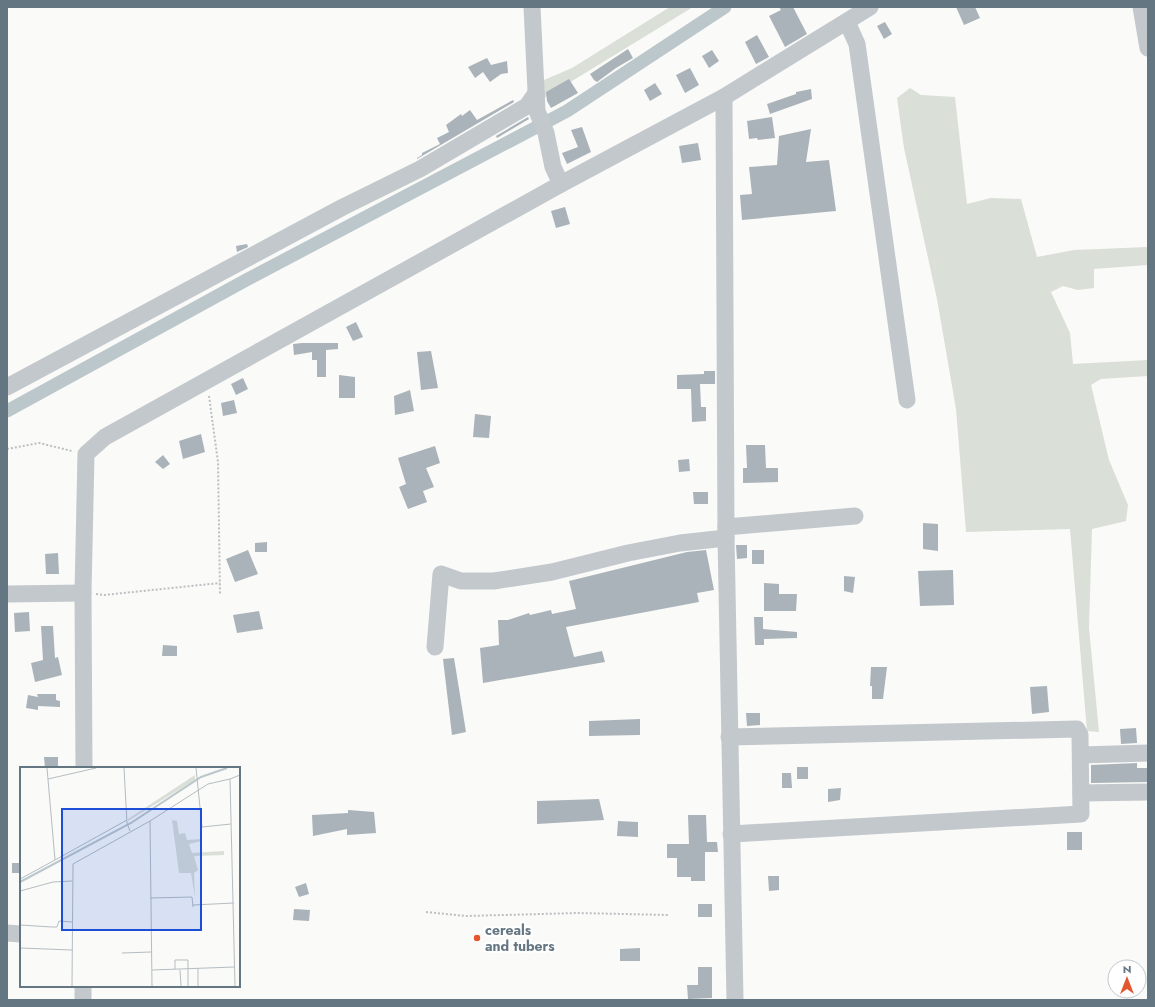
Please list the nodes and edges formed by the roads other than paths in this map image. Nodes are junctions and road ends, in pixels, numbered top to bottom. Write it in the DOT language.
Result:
graph roads {
  1 [pos="532,7"];
  2 [pos="870,7"];
  3 [pos="1141,7"];
  4 [pos="847,22"];
  5 [pos="1148,48"];
  6 [pos="536,93"];
  7 [pos="724,97"];
  8 [pos="561,184"];
  9 [pos="7,387"];
  10 [pos="907,400"];
  11 [pos="855,516"];
  12 [pos="726,533"];
  13 [pos="83,593"];
  14 [pos="7,594"];
  15 [pos="435,647"];
  16 [pos="729,737"];
  17 [pos="1148,753"];
  18 [pos="1081,755"];
  19 [pos="84,767"];
  20 [pos="1148,792"];
  21 [pos="1082,793"];
  22 [pos="731,834"];
  23 [pos="7,933"];
  24 [pos="20,934"];
  25 [pos="83,987"];
  26 [pos="83,1000"];
  27 [pos="734,1000"];
  1 -- 6 [label="street"];
  2 -- 4 [label="street"];
  3 -- 5 [label="street"];
  4 -- 7 [label="street"];
  4 -- 10 [label="street"];
  6 -- 8 [label="street"];
  6 -- 9 [label="street"];
  7 -- 8 [label="street"];
  7 -- 12 [label="street"];
  8 -- 13 [label="street"];
  11 -- 12 [label="street"];
  12 -- 15 [label="street"];
  12 -- 16 [label="street"];
  13 -- 14 [label="street"];
  13 -- 19 [label="street"];
  16 -- 18 [label="street"];
  16 -- 22 [label="street"];
  17 -- 18 [label="street"];
  18 -- 21 [label="street"];
  20 -- 21 [label="street"];
  21 -- 22 [label="street"];
  22 -- 27 [label="street"];
  23 -- 24 [label="street"];
  25 -- 26 [label="street"];
}
